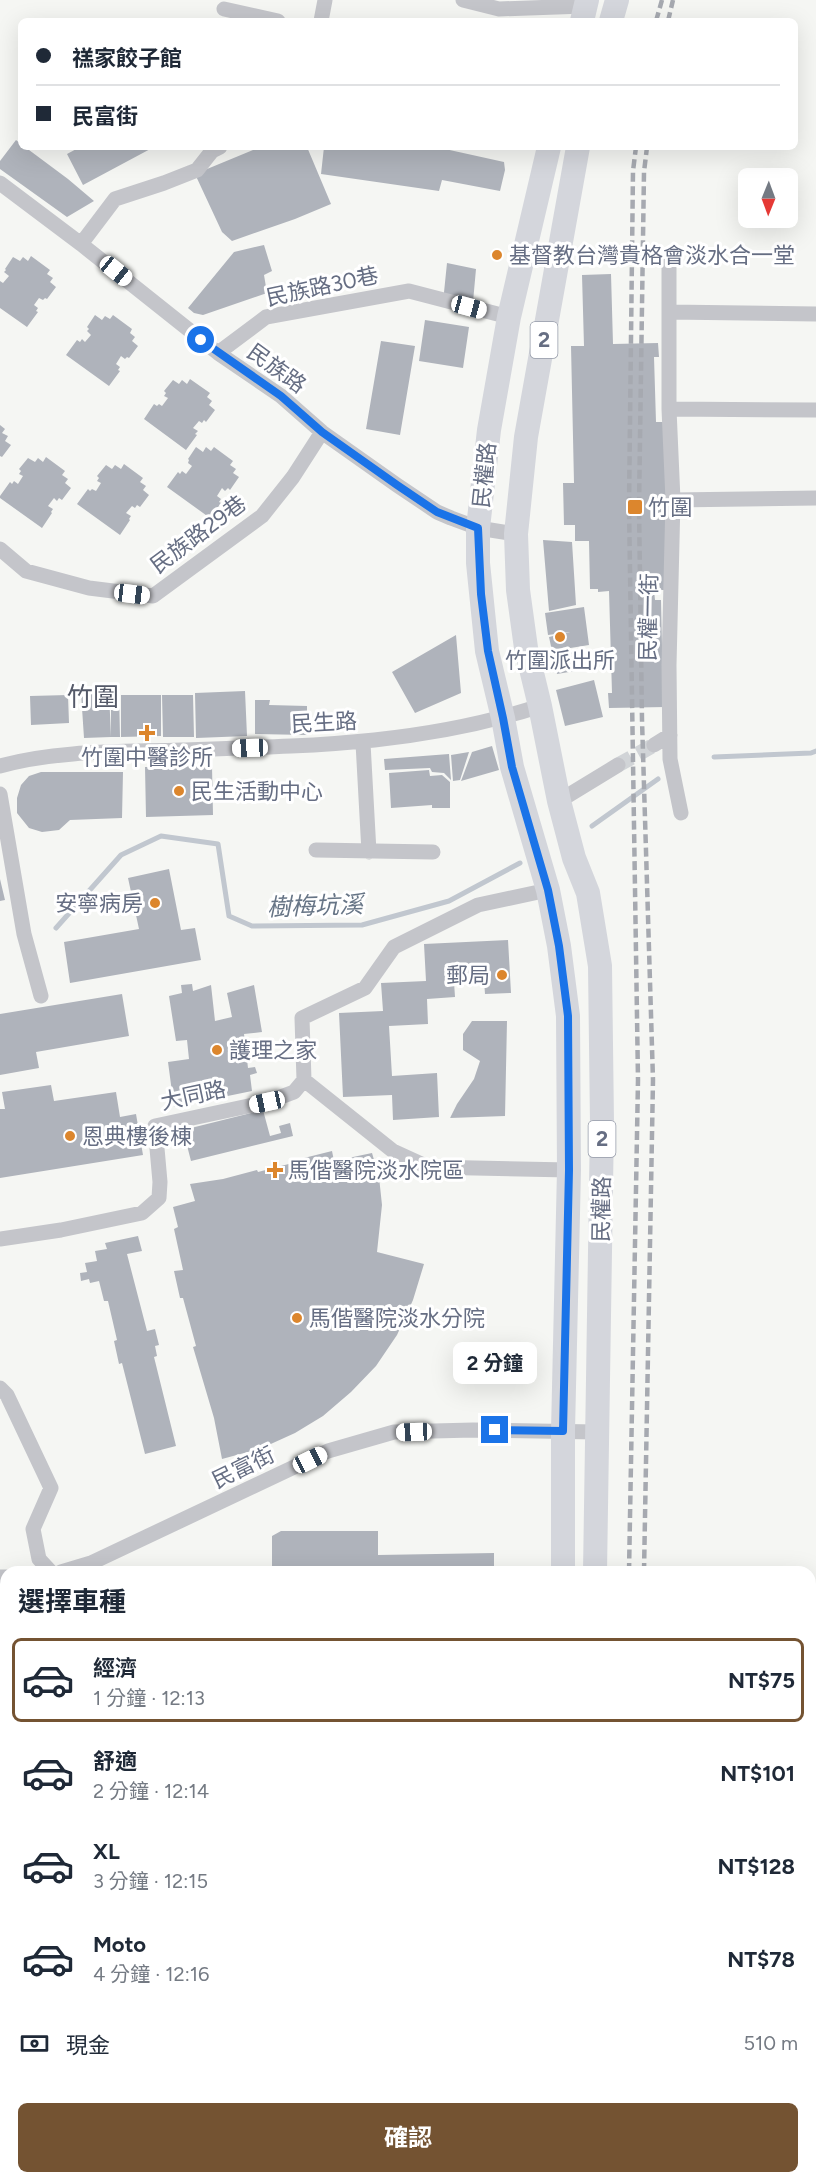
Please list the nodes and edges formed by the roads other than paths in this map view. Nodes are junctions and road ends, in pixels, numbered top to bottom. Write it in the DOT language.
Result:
graph roads {
  1 [pos="325,0"];
  2 [pos="463,0"];
  3 [pos="617,0"];
  4 [pos="224,9"];
  5 [pos="585,9"];
  6 [pos="264,18"];
  7 [pos="322,18"];
  8 [pos="612,18"];
  9 [pos="214,150"];
  10 [pos="548,150"];
  11 [pos="577,150"];
  12 [pos="0,183"];
  13 [pos="81,244"];
  14 [pos="669,262"];
  15 [pos="669,312"];
  16 [pos="816,314"];
  17 [pos="509,317"];
  18 [pos="218,353"];
  19 [pos="669,409"];
  20 [pos="816,410"];
  21 [pos="322,432"];
  22 [pos="816,498"];
  23 [pos="673,500"];
  24 [pos="478,528"];
  25 [pos="516,534"];
  26 [pos="0,549"];
  27 [pos="540,706"];
  28 [pos="503,718"];
  29 [pos="671,742"];
  30 [pos="363,743"];
  31 [pos="654,744"];
  32 [pos="618,765"];
  33 [pos="0,766"];
  34 [pos="0,794"];
  35 [pos="559,801"];
  36 [pos="681,813"];
  37 [pos="316,850"];
  38 [pos="369,852"];
  39 [pos="434,852"];
  40 [pos="548,890"];
  41 [pos="41,996"];
  42 [pos="304,1080"];
  43 [pos="569,1170"];
  44 [pos="0,1239"];
  45 [pos="0,1388"];
  46 [pos="563,1431"];
  47 [pos="596,1432"];
  48 [pos="45,1566"];
  49 [pos="81,1566"];
  50 [pos="563,1566"];
  51 [pos="595,1566"];
  1 -- 7 [label="street"];
  2 -- 5 [label="street"];
  3 -- 8 [label="main road"];
  4 -- 6 [label="street"];
  9 -- 13 [label="street"];
  10 -- 17 [label="main road, 民權路 / 2"];
  11 -- 25 [label="main road, 民權路 / 2"];
  12 -- 13 [label="street, 民族路"];
  13 -- 18 [label="street, 民族路"];
  14 -- 15 [label="street, 民權一街"];
  15 -- 16 [label="street"];
  15 -- 19 [label="street, 民權一街"];
  17 -- 18 [label="street, 民族路30巷"];
  17 -- 24 [label="main road, 民權路 / 2"];
  18 -- 21 [label="street, 民族路"];
  19 -- 20 [label="street"];
  19 -- 23 [label="street, 民權一街"];
  21 -- 24 [label="street, 民族路"];
  21 -- 26 [label="street, 民族路29巷"];
  22 -- 23 [label="street"];
  23 -- 29 [label="street, 民權一街"];
  24 -- 25 [label="street, 民族路"];
  24 -- 28 [label="main road, 民權路 / 2"];
  25 -- 27 [label="main road, 民權路 / 2"];
  27 -- 28 [label="street, 民生路"];
  27 -- 35 [label="main road, 民權路 / 2"];
  28 -- 30 [label="street, 民生路"];
  28 -- 40 [label="main road, 民權路 / 2"];
  29 -- 31 [label="street"];
  29 -- 36 [label="street, 民權一街"];
  30 -- 33 [label="street, 民生路"];
  30 -- 38 [label="street"];
  32 -- 35 [label="street"];
  34 -- 41 [label="street"];
  35 -- 47 [label="main road, 民權路 / 2"];
  37 -- 38 [label="street"];
  38 -- 39 [label="street"];
  40 -- 42 [label="street"];
  40 -- 43 [label="main road, 民權路 / 2"];
  42 -- 43 [label="street"];
  42 -- 44 [label="street, 大同路"];
  43 -- 46 [label="main road, 民權路 / 2"];
  45 -- 48 [label="street"];
  46 -- 47 [label="street, 民富街"];
  46 -- 49 [label="street, 民富街"];
  46 -- 50 [label="main road, 民權路 / 2"];
  47 -- 51 [label="main road, 民權路 / 2"];
}
